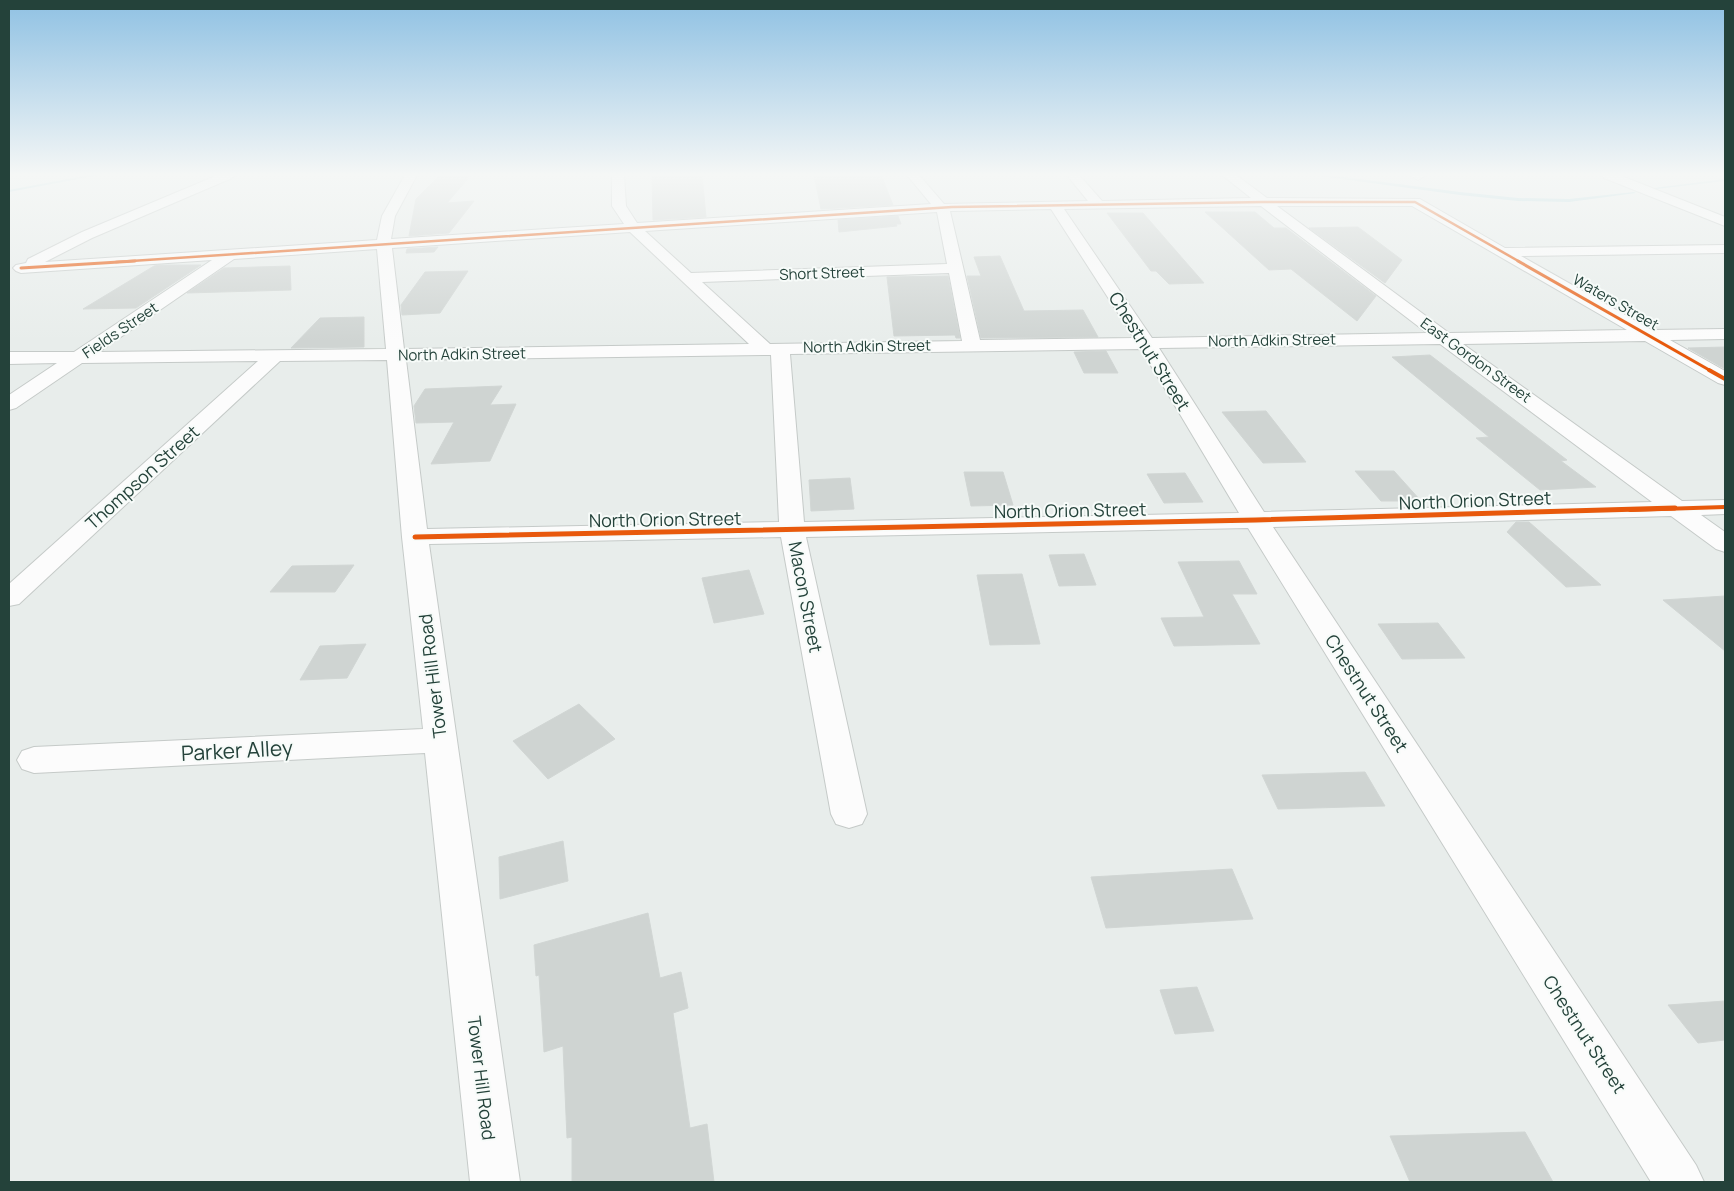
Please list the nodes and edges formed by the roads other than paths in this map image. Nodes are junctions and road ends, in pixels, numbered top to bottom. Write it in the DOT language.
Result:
graph roads {
  1 [pos="97,231"];
  2 [pos="384,231"];
  3 [pos="592,231"];
  4 [pos="635,231"];
  5 [pos="947,231"];
  6 [pos="1072,231"];
  7 [pos="1301,231"];
  8 [pos="1466,231"];
  9 [pos="384,244"];
  10 [pos="1725,249"];
  11 [pos="1504,252"];
  12 [pos="230,254"];
  13 [pos="22,268"];
  14 [pos="956,268"];
  15 [pos="9,274"];
  16 [pos="688,278"];
  17 [pos="1725,334"];
  18 [pos="1649,335"];
  19 [pos="1444,338"];
  20 [pos="1146,342"];
  21 [pos="972,345"];
  22 [pos="772,348"];
  23 [pos="395,355"];
  24 [pos="275,356"];
  25 [pos="80,357"];
  26 [pos="9,358"];
  27 [pos="1725,379"];
  28 [pos="9,404"];
  29 [pos="1725,507"];
  30 [pos="1678,508"];
  31 [pos="1256,520"];
  32 [pos="792,530"];
  33 [pos="415,537"];
  34 [pos="1725,544"];
  35 [pos="9,598"];
  36 [pos="440,740"];
  37 [pos="34,760"];
  38 [pos="849,814"];
  39 [pos="494,1182"];
  40 [pos="1679,1182"];
  1 -- 13 [label="street"];
  2 -- 9 [label="street, Tower Hill Road"];
  3 -- 9 [label="street"];
  4 -- 16 [label="street"];
  5 -- 14 [label="street"];
  6 -- 20 [label="street, Chestnut Street"];
  7 -- 19 [label="street, East Gordon Street"];
  8 -- 11 [label="street, Waters Street"];
  9 -- 12 [label="street"];
  9 -- 23 [label="street, Tower Hill Road"];
  10 -- 11 [label="street"];
  11 -- 18 [label="street, Waters Street"];
  12 -- 13 [label="street"];
  12 -- 25 [label="street, Fields Street"];
  13 -- 15 [label="street"];
  14 -- 16 [label="street, Short Street"];
  14 -- 21 [label="street"];
  16 -- 22 [label="street"];
  17 -- 18 [label="street, North Adkin Street"];
  18 -- 19 [label="street, North Adkin Street"];
  18 -- 27 [label="street, Waters Street"];
  19 -- 20 [label="street, North Adkin Street"];
  19 -- 30 [label="street, East Gordon Street"];
  20 -- 21 [label="street, North Adkin Street"];
  20 -- 31 [label="street, Chestnut Street"];
  21 -- 22 [label="street, North Adkin Street"];
  22 -- 23 [label="street, North Adkin Street"];
  22 -- 32 [label="street, Macon Street"];
  23 -- 24 [label="street, North Adkin Street"];
  23 -- 33 [label="street, Tower Hill Road"];
  24 -- 25 [label="street, North Adkin Street"];
  24 -- 35 [label="street, Thompson Street"];
  25 -- 26 [label="street, North Adkin Street"];
  25 -- 28 [label="street, Fields Street"];
  29 -- 30 [label="street, North Orion Street"];
  30 -- 31 [label="street, North Orion Street"];
  30 -- 34 [label="street, East Gordon Street"];
  31 -- 32 [label="street, North Orion Street"];
  31 -- 40 [label="street, Chestnut Street"];
  32 -- 33 [label="street, North Orion Street"];
  32 -- 38 [label="street, Macon Street"];
  33 -- 36 [label="street, Tower Hill Road"];
  36 -- 37 [label="street, Parker Alley"];
  36 -- 39 [label="street, Tower Hill Road"];
}
